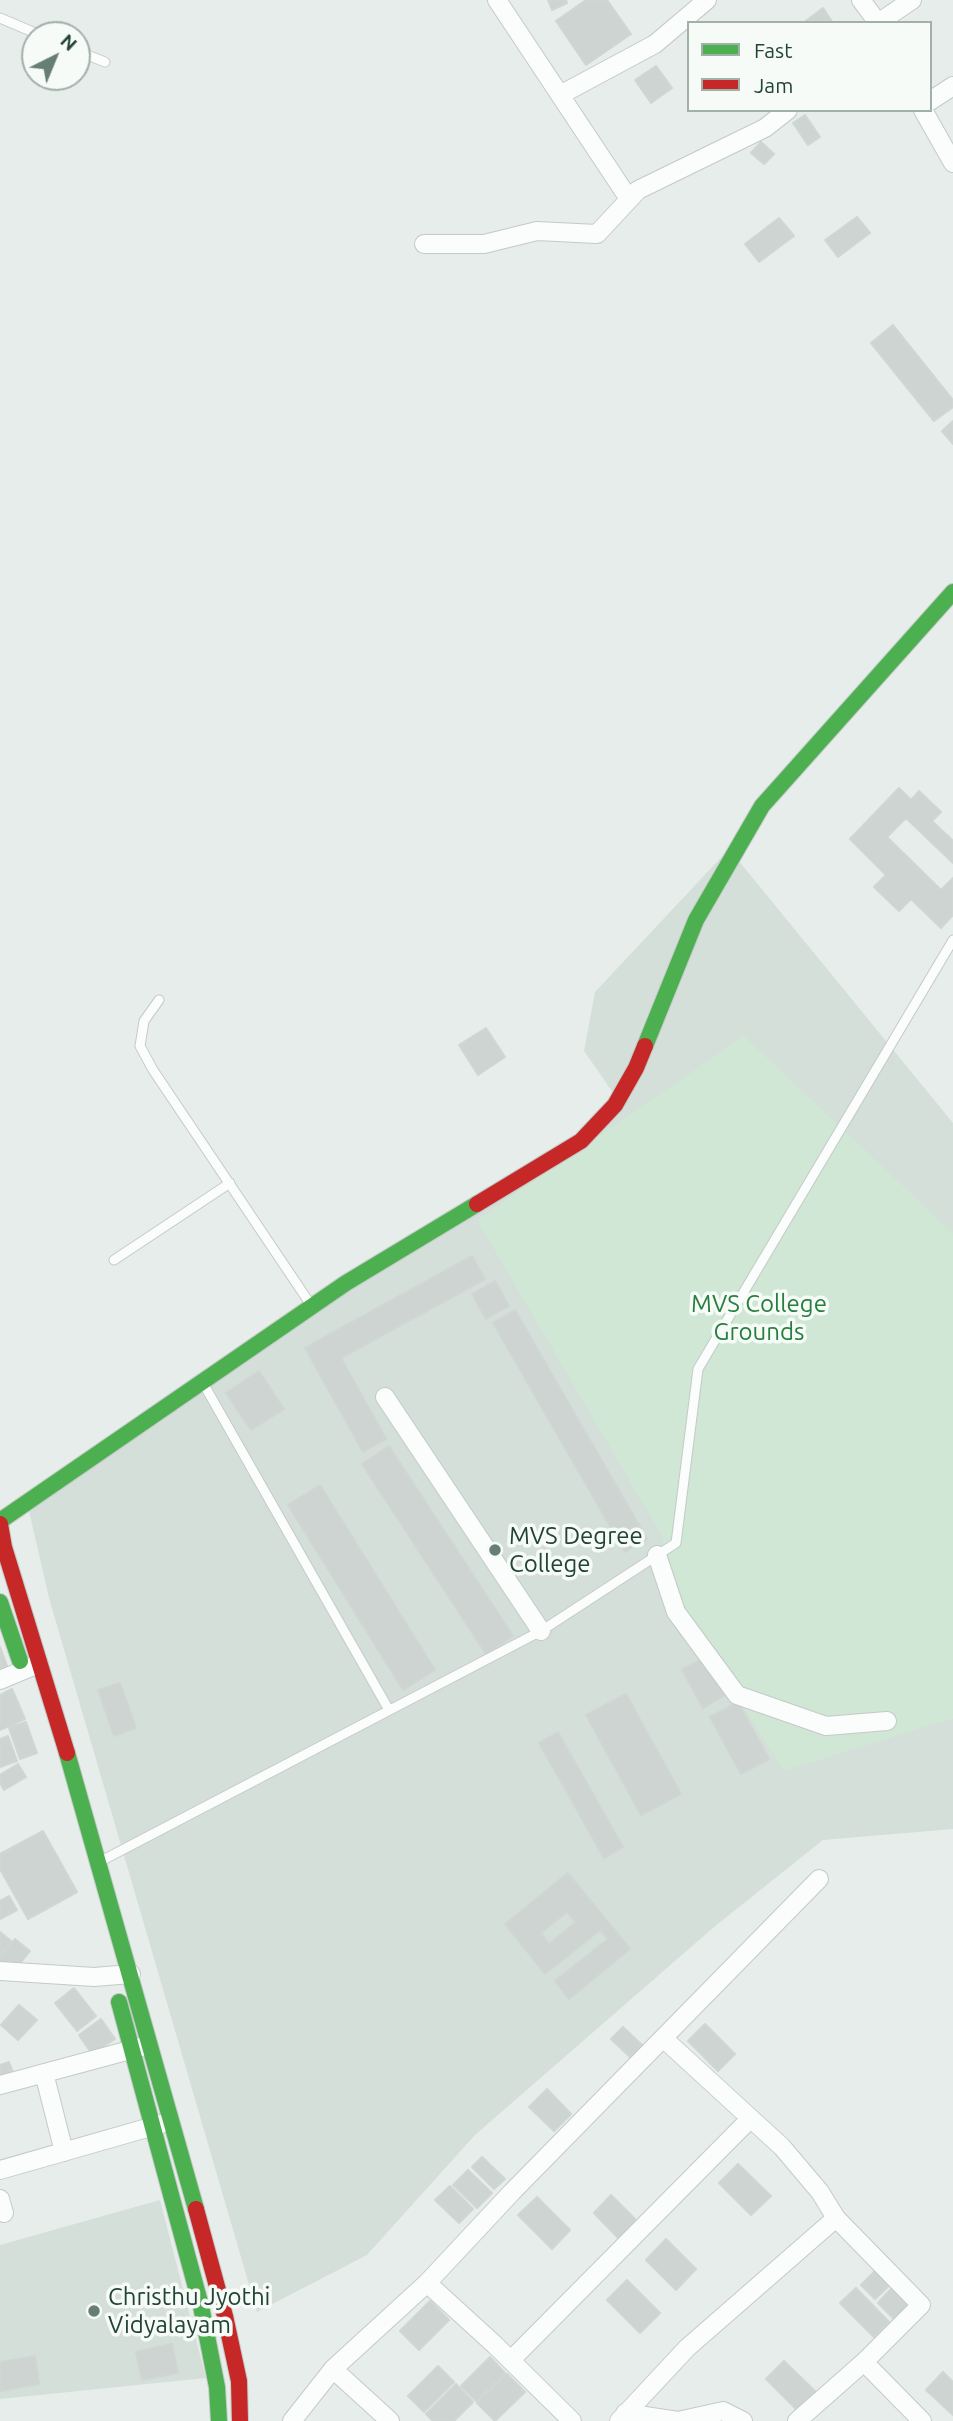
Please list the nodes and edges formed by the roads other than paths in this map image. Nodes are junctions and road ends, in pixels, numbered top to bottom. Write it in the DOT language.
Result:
graph roads {
  1 [pos="497,0"];
  2 [pos="707,0"];
  3 [pos="861,0"];
  4 [pos="912,0"];
  5 [pos="0,19"];
  6 [pos="877,21"];
  7 [pos="881,21"];
  8 [pos="21,27"];
  9 [pos="91,56"];
  10 [pos="106,62"];
  11 [pos="953,86"];
  12 [pos="560,95"];
  13 [pos="932,100"];
  14 [pos="785,112"];
  15 [pos="925,112"];
  16 [pos="947,138"];
  17 [pos="953,163"];
  18 [pos="629,199"];
  19 [pos="424,244"];
  20 [pos="953,592"];
  21 [pos="953,940"];
  22 [pos="159,1000"];
  23 [pos="230,1183"];
  24 [pos="114,1260"];
  25 [pos="312,1306"];
  26 [pos="202,1382"];
  27 [pos="385,1397"];
  28 [pos="0,1523"];
  29 [pos="657,1555"];
  30 [pos="0,1602"];
  31 [pos="541,1631"];
  32 [pos="30,1672"];
  33 [pos="0,1680"];
  34 [pos="389,1710"];
  35 [pos="887,1721"];
  36 [pos="98,1862"];
  37 [pos="819,1879"];
  38 [pos="110,1968"];
  39 [pos="0,1971"];
  40 [pos="131,1974"];
  41 [pos="663,2038"];
  42 [pos="151,2044"];
  43 [pos="132,2050"];
  44 [pos="44,2073"];
  45 [pos="0,2085"];
  46 [pos="750,2119"];
  47 [pos="171,2120"];
  48 [pos="153,2127"];
  49 [pos="64,2152"];
  50 [pos="0,2170"];
  51 [pos="836,2218"];
  52 [pos="427,2283"];
  53 [pos="511,2360"];
  54 [pos="864,2362"];
  55 [pos="333,2369"];
  56 [pos="622,2417"];
  57 [pos="219,2421"];
  58 [pos="240,2421"];
  59 [pos="292,2421"];
  60 [pos="390,2421"];
  61 [pos="572,2421"];
  62 [pos="743,2421"];
  63 [pos="797,2421"];
  64 [pos="922,2421"];
  1 -- 12 [label="street"];
  2 -- 12 [label="street"];
  3 -- 6 [label="street"];
  4 -- 7 [label="street"];
  5 -- 8 [label="lane"];
  9 -- 10 [label="lane"];
  11 -- 13 [label="street"];
  12 -- 18 [label="street"];
  14 -- 18 [label="street"];
  15 -- 16 [label="street"];
  16 -- 17 [label="street"];
  18 -- 19 [label="street"];
  20 -- 25 [label="main road"];
  21 -- 29 [label="lane"];
  22 -- 23 [label="lane"];
  23 -- 24 [label="lane"];
  23 -- 25 [label="lane"];
  25 -- 26 [label="main road"];
  26 -- 28 [label="main road"];
  26 -- 34 [label="lane"];
  27 -- 31 [label="street"];
  28 -- 32 [label="main road"];
  29 -- 31 [label="lane"];
  29 -- 35 [label="street"];
  30 -- 32 [label="main road"];
  31 -- 34 [label="lane"];
  32 -- 33 [label="street"];
  32 -- 36 [label="main road"];
  34 -- 36 [label="lane"];
  36 -- 40 [label="main road"];
  37 -- 41 [label="street"];
  38 -- 39 [label="street"];
  38 -- 40 [label="street"];
  38 -- 43 [label="main road"];
  40 -- 42 [label="main road"];
  41 -- 46 [label="street"];
  41 -- 52 [label="street"];
  42 -- 43 [label="street"];
  42 -- 47 [label="main road"];
  43 -- 44 [label="street"];
  43 -- 48 [label="main road"];
  44 -- 45 [label="street"];
  44 -- 49 [label="street"];
  46 -- 51 [label="street"];
  46 -- 53 [label="street"];
  47 -- 48 [label="street"];
  47 -- 58 [label="main road"];
  48 -- 49 [label="street"];
  48 -- 57 [label="main road"];
  49 -- 50 [label="street"];
  51 -- 54 [label="street"];
  51 -- 56 [label="street"];
  52 -- 53 [label="street"];
  52 -- 55 [label="street"];
  53 -- 61 [label="street"];
  54 -- 63 [label="street"];
  54 -- 64 [label="street"];
  55 -- 59 [label="street"];
  55 -- 60 [label="street"];
  56 -- 62 [label="street"];
}
